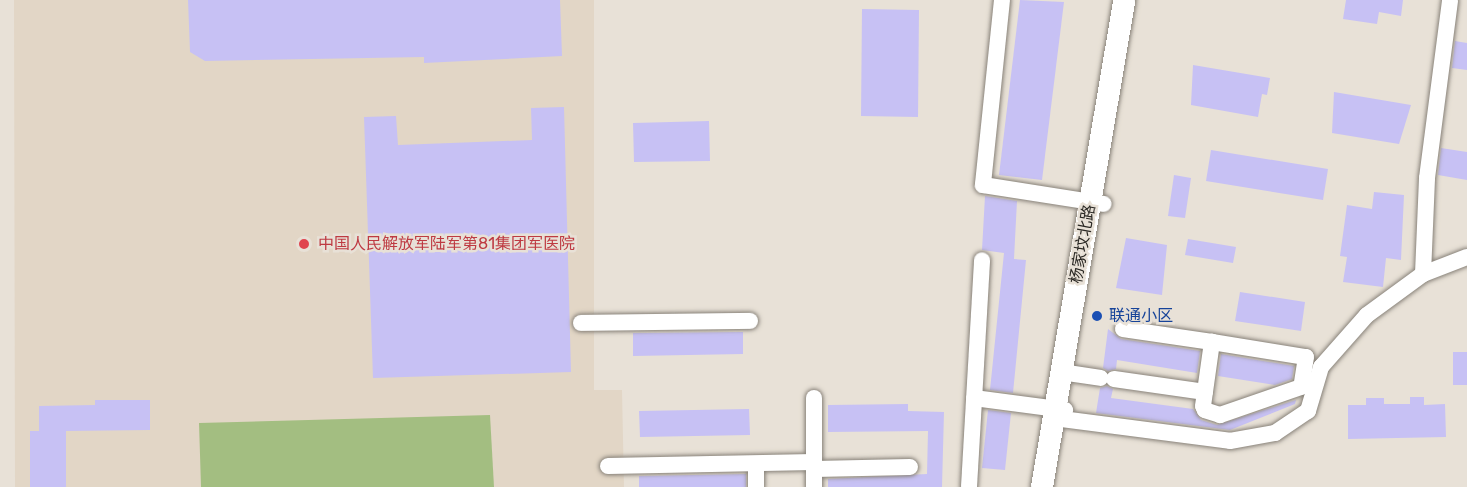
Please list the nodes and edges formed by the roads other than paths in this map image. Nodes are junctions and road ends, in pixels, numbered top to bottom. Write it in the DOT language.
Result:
graph roads {
  1 [pos="1002,0"];
  2 [pos="1124,0"];
  3 [pos="1139,0"];
  4 [pos="1450,0"];
  5 [pos="1097,203"];
  6 [pos="1467,256"];
  7 [pos="982,260"];
  8 [pos="1423,274"];
  9 [pos="750,321"];
  10 [pos="581,323"];
  11 [pos="1123,329"];
  12 [pos="1212,342"];
  13 [pos="1069,373"];
  14 [pos="1205,392"];
  15 [pos="814,398"];
  16 [pos="974,398"];
  17 [pos="1062,415"];
  18 [pos="756,464"];
  19 [pos="608,466"];
  20 [pos="814,466"];
  21 [pos="910,467"];
  22 [pos="756,487"];
  23 [pos="814,487"];
  24 [pos="969,487"];
  25 [pos="1042,487"];
  26 [pos="1057,487"];
  1 -- 5 [label="street"];
  2 -- 5 [label="main road, 杨家坟北路"];
  3 -- 5 [label="main road, 杨家坟北路"];
  4 -- 8 [label="street"];
  5 -- 13 [label="main road, 杨家坟北路"];
  6 -- 8 [label="street"];
  7 -- 16 [label="street"];
  8 -- 17 [label="street"];
  9 -- 10 [label="street"];
  11 -- 12 [label="street"];
  12 -- 14 [label="street"];
  12 -- 14 [label="street"];
  13 -- 14 [label="street"];
  13 -- 17 [label="main road, 杨家坟北路"];
  15 -- 20 [label="street"];
  16 -- 17 [label="street"];
  16 -- 24 [label="street"];
  17 -- 25 [label="main road, 杨家坟北路"];
  17 -- 26 [label="main road, 杨家坟北路"];
  18 -- 19 [label="street"];
  18 -- 20 [label="street"];
  18 -- 22 [label="street"];
  20 -- 21 [label="street"];
  20 -- 23 [label="street"];
}
